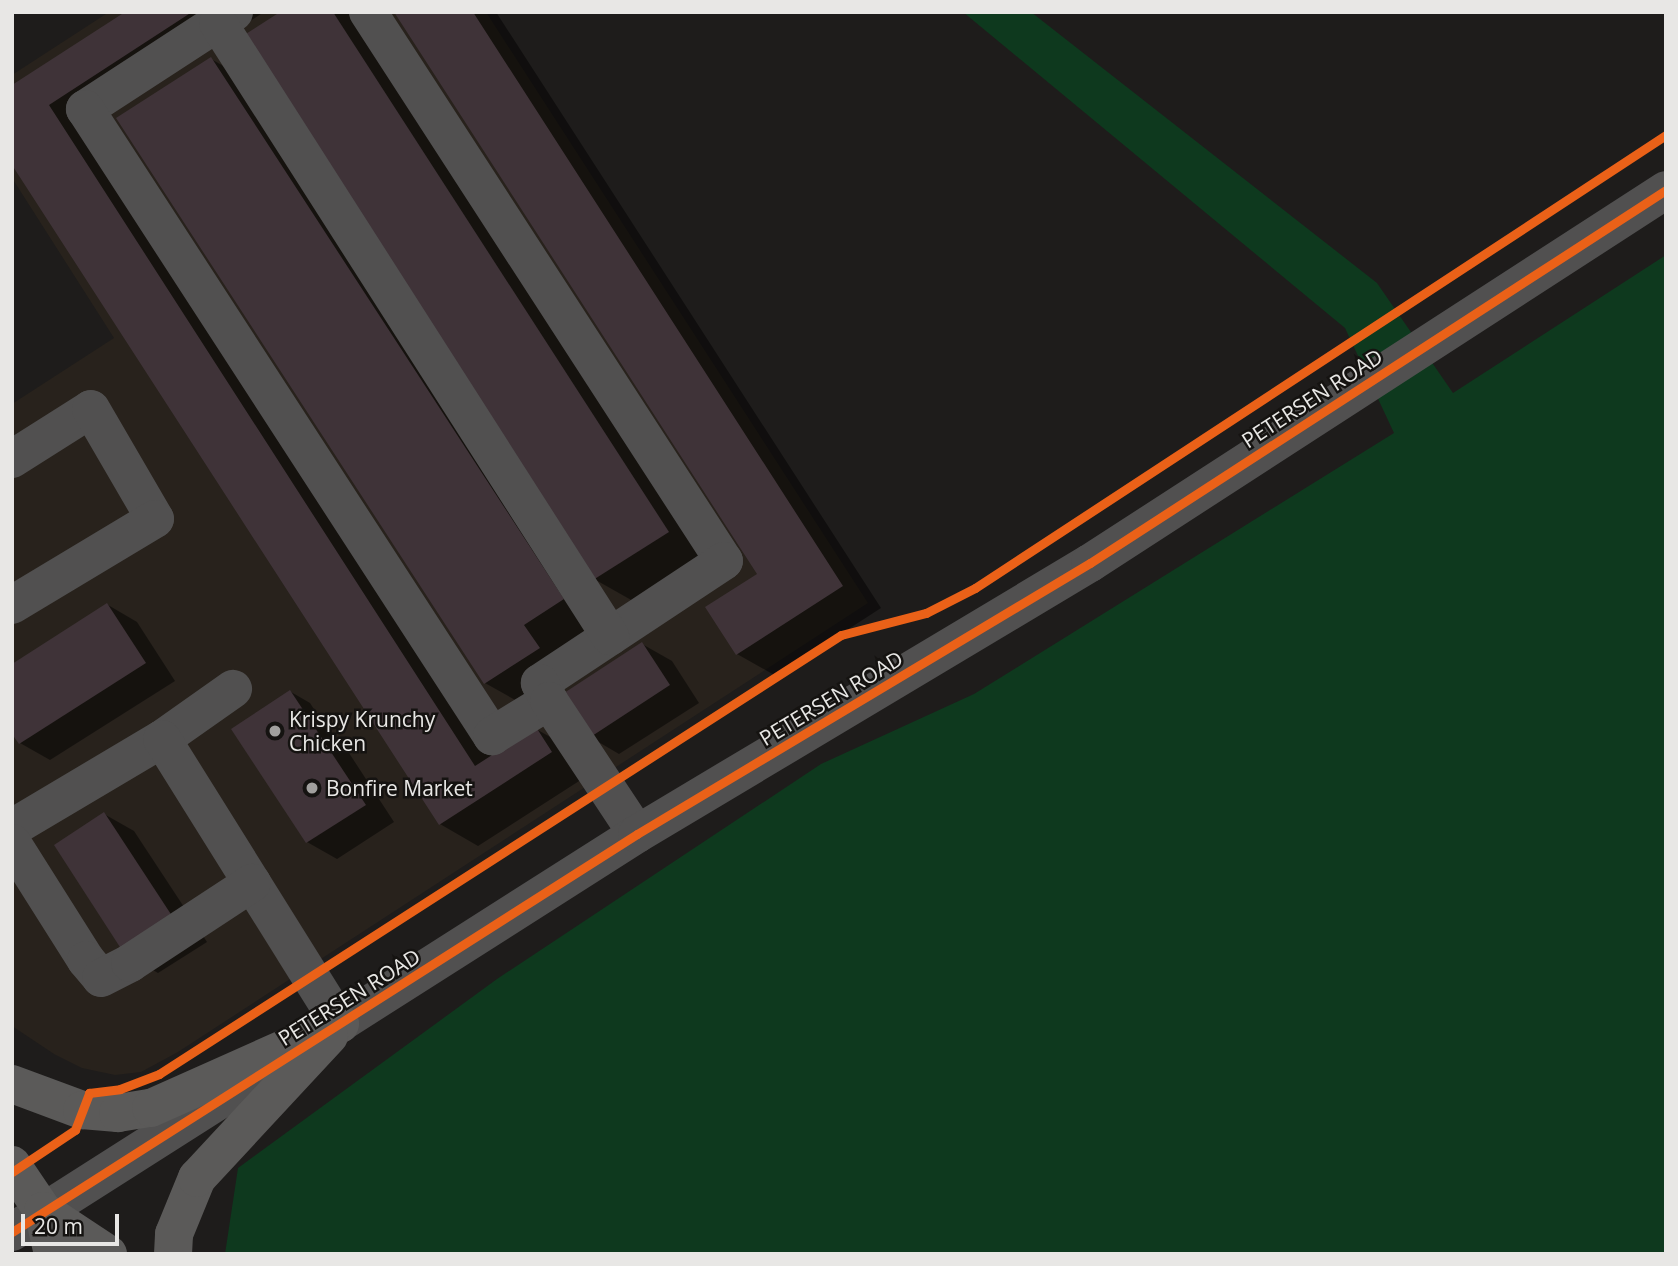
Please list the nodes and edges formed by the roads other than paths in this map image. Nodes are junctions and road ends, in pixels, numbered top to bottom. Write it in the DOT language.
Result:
graph roads {
  1 [pos="368,12"];
  2 [pos="226,18"];
  3 [pos="1666,190"];
  4 [pos="12,459"];
  5 [pos="12,605"];
  6 [pos="610,636"];
  7 [pos="233,689"];
  8 [pos="549,701"];
  9 [pos="162,739"];
  10 [pos="12,828"];
  11 [pos="637,834"];
  12 [pos="12,843"];
  13 [pos="251,883"];
  14 [pos="340,1024"];
  15 [pos="12,1084"];
  16 [pos="12,1165"];
  17 [pos="28,1221"];
  18 [pos="53,1254"];
  19 [pos="107,1254"];
  20 [pos="173,1254"];
  1 -- 6 [label="street"];
  2 -- 6 [label="street"];
  2 -- 8 [label="street"];
  3 -- 11 [label="street, PETERSEN ROAD"];
  4 -- 5 [label="street"];
  6 -- 8 [label="street"];
  7 -- 9 [label="street"];
  8 -- 11 [label="street"];
  9 -- 10 [label="street"];
  9 -- 13 [label="street"];
  11 -- 14 [label="street, PETERSEN ROAD"];
  12 -- 13 [label="street"];
  13 -- 14 [label="street"];
  14 -- 15 [label="main road"];
  14 -- 17 [label="street, PETERSEN ROAD"];
  14 -- 20 [label="main road"];
  16 -- 17 [label="main road"];
  17 -- 18 [label="main road"];
  17 -- 19 [label="main road"];
}
